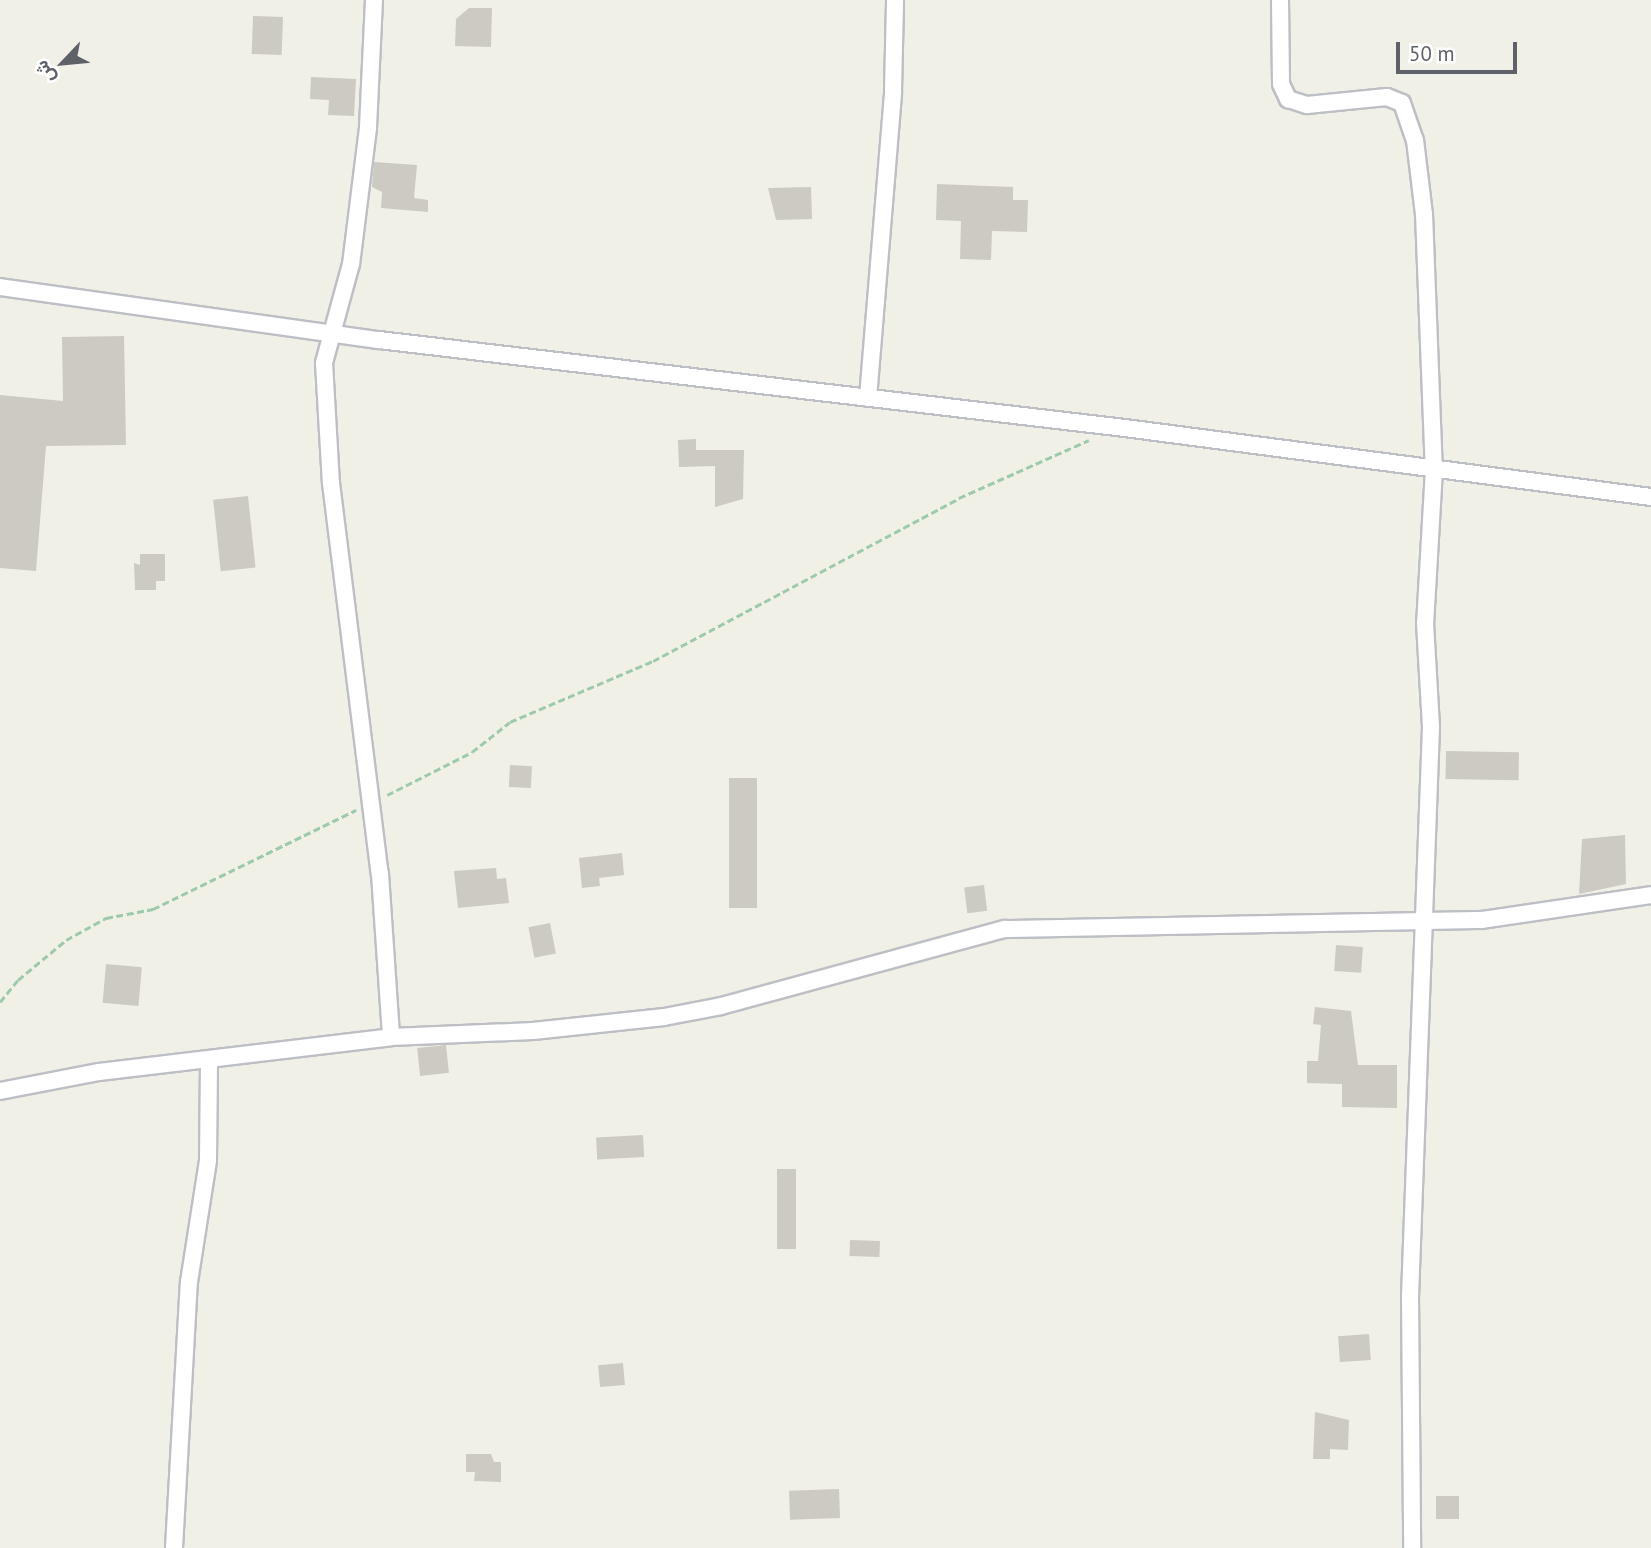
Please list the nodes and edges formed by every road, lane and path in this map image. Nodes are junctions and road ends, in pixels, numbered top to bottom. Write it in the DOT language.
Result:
graph roads {
  1 [pos="374,0"];
  2 [pos="895,0"];
  3 [pos="1280,0"];
  4 [pos="0,287"];
  5 [pos="331,332"];
  6 [pos="868,398"];
  7 [pos="1100,436"];
  8 [pos="1434,469"];
  9 [pos="1651,497"];
  10 [pos="371,803"];
  11 [pos="1651,895"];
  12 [pos="1425,923"];
  13 [pos="0,1002"];
  14 [pos="391,1037"];
  15 [pos="209,1059"];
  16 [pos="0,1091"];
  17 [pos="174,1548"];
  18 [pos="1412,1548"];
  1 -- 5 [label="street"];
  2 -- 6 [label="street"];
  3 -- 8 [label="street"];
  4 -- 5 [label="street"];
  5 -- 6 [label="street"];
  5 -- 10 [label="street"];
  6 -- 8 [label="street"];
  7 -- 10 [label="path"];
  8 -- 9 [label="street"];
  8 -- 12 [label="street"];
  10 -- 13 [label="path"];
  10 -- 14 [label="street"];
  11 -- 12 [label="street"];
  12 -- 14 [label="street"];
  12 -- 18 [label="street"];
  14 -- 15 [label="street"];
  15 -- 16 [label="street"];
  15 -- 17 [label="street"];
}
